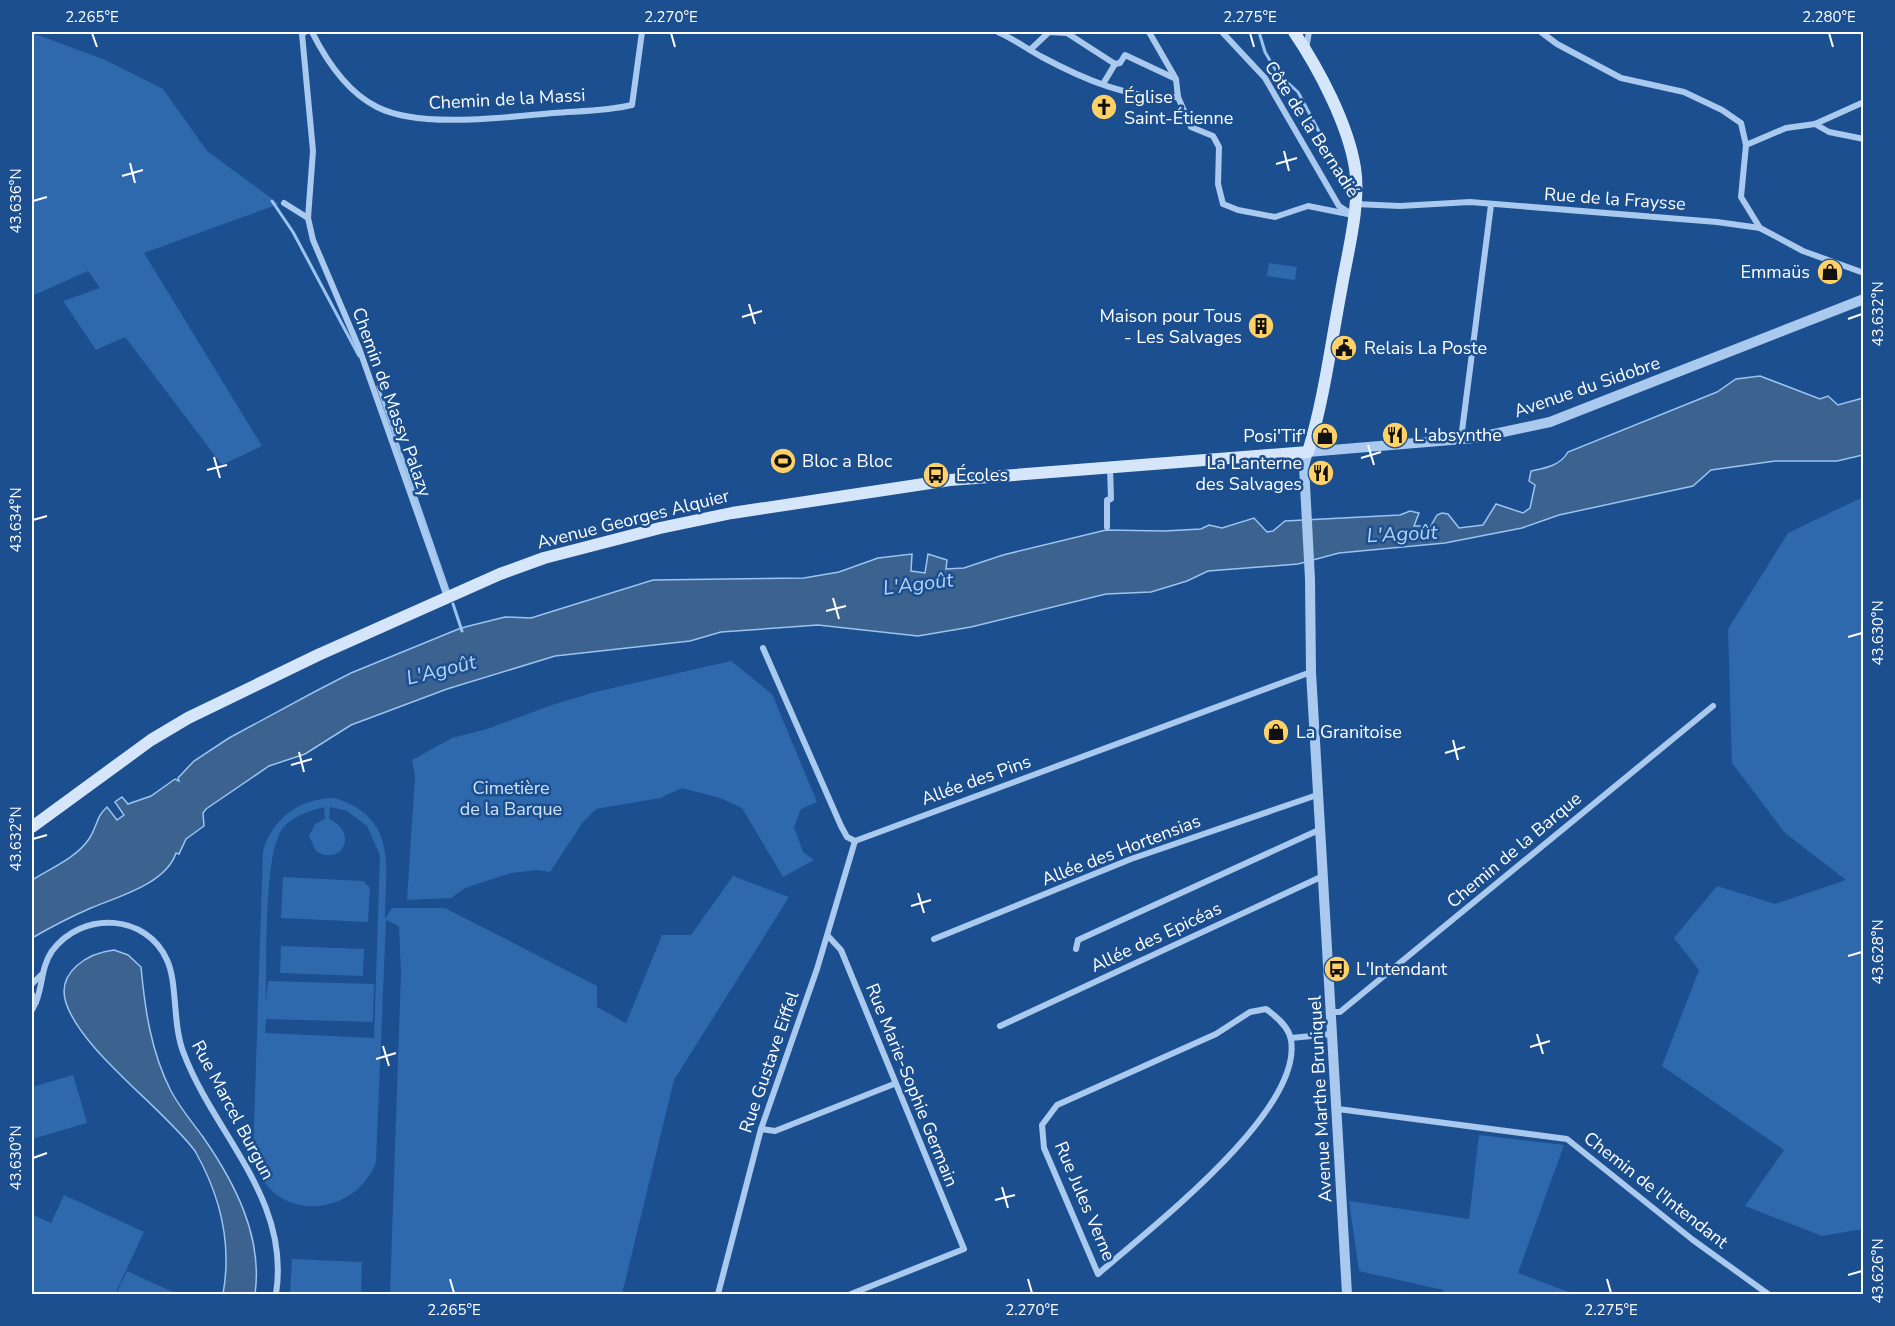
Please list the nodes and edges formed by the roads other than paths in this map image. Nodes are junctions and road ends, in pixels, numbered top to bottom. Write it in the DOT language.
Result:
graph roads {
  1 [pos="305,32"];
  2 [pos="312,32"];
  3 [pos="642,32"];
  4 [pos="998,32"];
  5 [pos="1149,32"];
  6 [pos="1222,32"];
  7 [pos="1294,32"];
  8 [pos="1309,32"];
  9 [pos="1541,32"];
  10 [pos="1030,50"];
  11 [pos="1306,50"];
  12 [pos="1115,64"];
  13 [pos="1176,79"];
  14 [pos="1103,84"];
  15 [pos="1178,97"];
  16 [pos="1863,102"];
  17 [pos="1815,124"];
  18 [pos="1863,139"];
  19 [pos="1746,145"];
  20 [pos="284,203"];
  21 [pos="1491,205"];
  22 [pos="1354,210"];
  23 [pos="308,218"];
  24 [pos="1760,228"];
  25 [pos="1863,273"];
  26 [pos="1863,299"];
  27 [pos="1461,439"];
  28 [pos="1308,452"];
  29 [pos="1110,466"];
  30 [pos="1107,527"];
  31 [pos="447,598"];
  32 [pos="763,648"];
  33 [pos="1311,672"];
  34 [pos="1713,706"];
  35 [pos="1320,794"];
  36 [pos="32,827"];
  37 [pos="1321,829"];
  38 [pos="855,841"];
  39 [pos="1324,875"];
  40 [pos="828,936"];
  41 [pos="934,939"];
  42 [pos="1076,949"];
  43 [pos="41,975"];
  44 [pos="32,984"];
  45 [pos="32,994"];
  46 [pos="36,1002"];
  47 [pos="32,1010"];
  48 [pos="1332,1012"];
  49 [pos="1000,1026"];
  50 [pos="1332,1034"];
  51 [pos="1292,1038"];
  52 [pos="894,1084"];
  53 [pos="1338,1109"];
  54 [pos="761,1129"];
  55 [pos="276,1294"];
  56 [pos="718,1294"];
  57 [pos="851,1294"];
  58 [pos="1347,1294"];
  59 [pos="1768,1294"];
  1 -- 23 [label="street"];
  2 -- 3 [label="street, Chemin de la Massi"];
  4 -- 10 [label="street"];
  5 -- 13 [label="street"];
  6 -- 22 [label="street, Côte de la Bernadié"];
  7 -- 11 [label="main road"];
  8 -- 11 [label="street"];
  9 -- 19 [label="street"];
  10 -- 12 [label="street"];
  10 -- 14 [label="street"];
  11 -- 22 [label="main road"];
  12 -- 13 [label="street"];
  12 -- 14 [label="street"];
  13 -- 15 [label="street"];
  14 -- 15 [label="street"];
  15 -- 22 [label="street, Rue de la Fraysse"];
  16 -- 17 [label="street"];
  17 -- 18 [label="street"];
  17 -- 19 [label="street"];
  19 -- 24 [label="street"];
  20 -- 23 [label="street"];
  21 -- 22 [label="street, Rue de la Fraysse"];
  21 -- 24 [label="street, Rue de la Fraysse"];
  21 -- 27 [label="street"];
  22 -- 28 [label="main road"];
  23 -- 31 [label="street, Chemin de Massy Palazy"];
  24 -- 25 [label="street, Rue de la Fraysse"];
  26 -- 27 [label="street, Avenue du Sidobre"];
  27 -- 28 [label="street, Avenue du Sidobre"];
  28 -- 29 [label="main road, Avenue Georges Alquier"];
  28 -- 33 [label="street, Avenue Marthe Bruniquel"];
  29 -- 30 [label="street"];
  29 -- 31 [label="main road, Avenue Georges Alquier"];
  31 -- 36 [label="main road, Avenue Georges Alquier"];
  32 -- 38 [label="street"];
  33 -- 35 [label="street, Avenue Marthe Bruniquel"];
  33 -- 38 [label="street, Allée des Pins"];
  34 -- 48 [label="street, Chemin de la Barque"];
  35 -- 37 [label="street, Avenue Marthe Bruniquel"];
  35 -- 41 [label="street, Allée des Hortensias"];
  37 -- 39 [label="street, Avenue Marthe Bruniquel"];
  37 -- 42 [label="street"];
  38 -- 40 [label="street, Rue Gustave Eiffel"];
  39 -- 48 [label="street, Avenue Marthe Bruniquel"];
  39 -- 49 [label="street, Allée des Epicéas"];
  40 -- 52 [label="street, Rue Marie-Sophie Germain"];
  40 -- 54 [label="street, Rue Gustave Eiffel"];
  43 -- 44 [label="street, Rue Marcel Burgun"];
  43 -- 46 [label="street, Rue Marcel Burgun"];
  43 -- 55 [label="street, Rue Marcel Burgun"];
  45 -- 46 [label="street"];
  46 -- 47 [label="street, Rue Marcel Burgun"];
  48 -- 50 [label="street, Avenue Marthe Bruniquel"];
  50 -- 51 [label="street"];
  50 -- 53 [label="street, Avenue Marthe Bruniquel"];
  51 -- 51 [label="street, Rue Jules Verne"];
  52 -- 54 [label="street"];
  52 -- 57 [label="street, Rue Marie-Sophie Germain"];
  53 -- 58 [label="street, Avenue Marthe Bruniquel"];
  53 -- 59 [label="street, Chemin de l'Intendant"];
  54 -- 56 [label="street, Rue Gustave Eiffel"];
}
